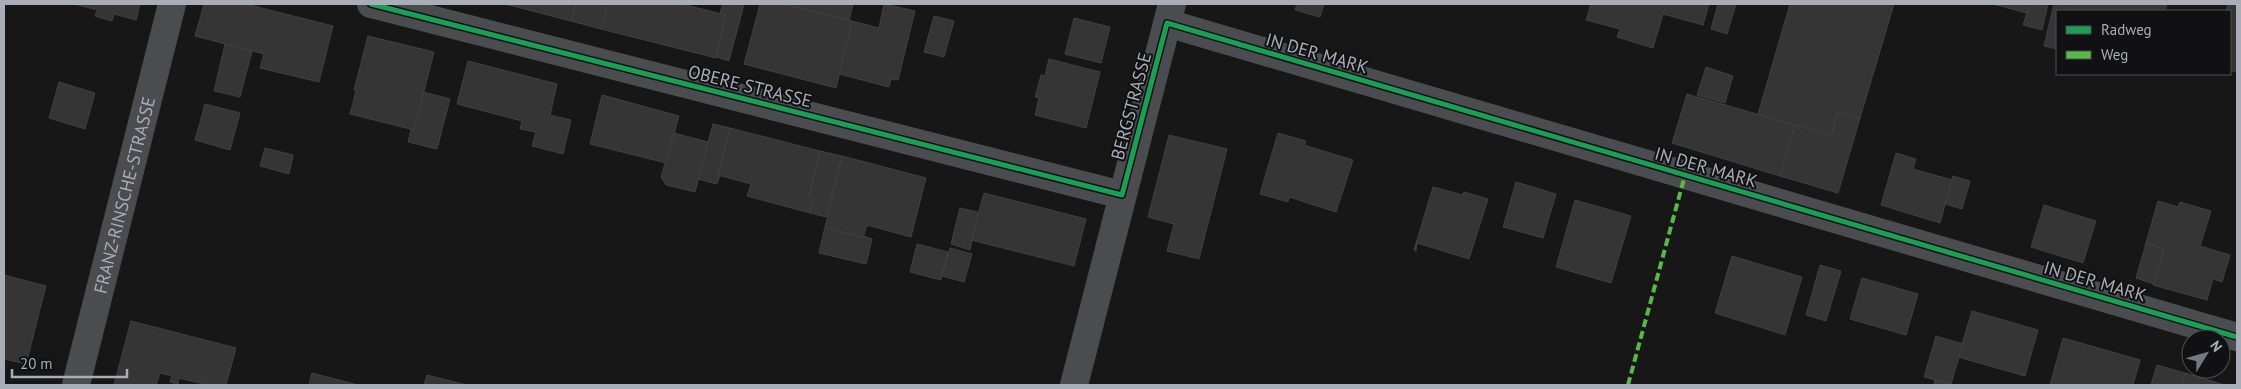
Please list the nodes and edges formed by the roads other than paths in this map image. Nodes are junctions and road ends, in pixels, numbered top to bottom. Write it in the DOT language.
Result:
graph roads {
  1 [pos="172,4"];
  2 [pos="371,4"];
  3 [pos="1169,13"];
  4 [pos="1122,195"];
  5 [pos="2237,337"];
  6 [pos="76,385"];
  7 [pos="1074,385"];
  1 -- 6 [label="street, FRANZ-RINSCHE-STRASSE"];
  2 -- 4 [label="street, OBERE STRASSE"];
  3 -- 4 [label="street, BERGSTRASSE"];
  3 -- 5 [label="street, IN DER MARK"];
  4 -- 7 [label="street, BERGSTRASSE"];
}
